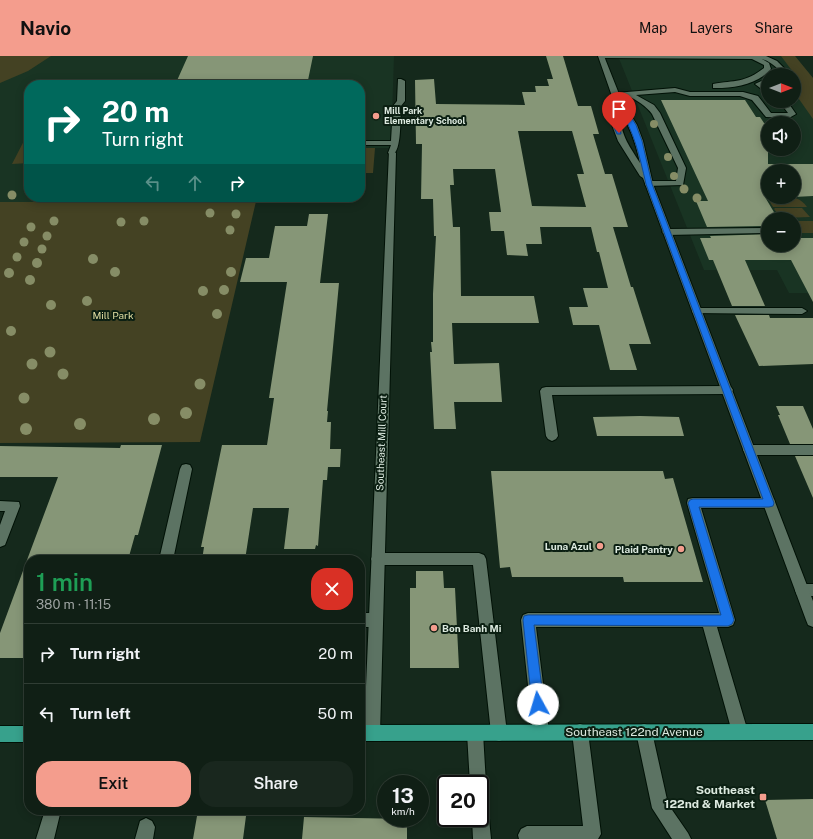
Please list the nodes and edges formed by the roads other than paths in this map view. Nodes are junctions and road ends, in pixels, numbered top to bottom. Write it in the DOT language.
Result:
graph roads {
  1 [pos="601,56"];
  2 [pos="748,57"];
  3 [pos="780,68"];
  4 [pos="401,81"];
  5 [pos="675,90"];
  6 [pos="630,95"];
  7 [pos="616,97"];
  8 [pos="761,105"];
  9 [pos="763,108"];
  10 [pos="788,108"];
  11 [pos="365,143"];
  12 [pos="395,143"];
  13 [pos="649,184"];
  14 [pos="761,231"];
  15 [pos="667,232"];
  16 [pos="697,311"];
  17 [pos="802,311"];
  18 [pos="727,390"];
  19 [pos="552,436"];
  20 [pos="749,450"];
  21 [pos="813,450"];
  22 [pos="186,469"];
  23 [pos="769,503"];
  24 [pos="0,506"];
  25 [pos="0,541"];
  26 [pos="167,555"];
  27 [pos="378,559"];
  28 [pos="807,590"];
  29 [pos="365,620"];
  30 [pos="376,620"];
  31 [pos="708,620"];
  32 [pos="813,620"];
  33 [pos="541,732"];
  34 [pos="580,732"];
  35 [pos="644,732"];
  36 [pos="740,732"];
  37 [pos="813,732"];
  38 [pos="366,733"];
  39 [pos="474,733"];
  40 [pos="499,733"];
  41 [pos="0,734"];
  42 [pos="24,734"];
  43 [pos="477,775"];
  44 [pos="52,815"];
  45 [pos="481,827"];
  46 [pos="45,839"];
  47 [pos="482,839"];
  48 [pos="528,839"];
  49 [pos="682,839"];
  1 -- 2 [label="street"];
  1 -- 7 [label="street"];
  2 -- 3 [label="street"];
  2 -- 5 [label="street"];
  4 -- 12 [label="street, Southeast Mill Court"];
  5 -- 6 [label="street"];
  5 -- 8 [label="street"];
  6 -- 7 [label="street"];
  6 -- 13 [label="street"];
  7 -- 13 [label="street"];
  7 -- 13 [label="street"];
  9 -- 10 [label="street"];
  11 -- 12 [label="street"];
  12 -- 27 [label="street, Southeast Mill Court"];
  13 -- 15 [label="street"];
  14 -- 15 [label="street"];
  15 -- 16 [label="street"];
  16 -- 17 [label="street"];
  16 -- 18 [label="street"];
  18 -- 19 [label="street"];
  18 -- 20 [label="street"];
  20 -- 21 [label="street"];
  20 -- 23 [label="street"];
  22 -- 26 [label="street"];
  23 -- 28 [label="street"];
  23 -- 31 [label="street"];
  24 -- 25 [label="street"];
  27 -- 30 [label="street, Southeast Mill Court"];
  27 -- 40 [label="street"];
  28 -- 32 [label="street"];
  29 -- 30 [label="street"];
  30 -- 38 [label="street, Southeast Mill Court"];
  31 -- 33 [label="street"];
  31 -- 36 [label="street"];
  33 -- 34 [label="main road, Southeast 122nd Avenue"];
  33 -- 40 [label="main road, Southeast 122nd Avenue"];
  34 -- 35 [label="main road, Southeast 122nd Avenue"];
  34 -- 48 [label="street"];
  35 -- 36 [label="main road, Southeast 122nd Avenue"];
  35 -- 49 [label="street"];
  36 -- 37 [label="main road, Southeast 122nd Avenue"];
  38 -- 39 [label="main road, Southeast 122nd Avenue"];
  39 -- 40 [label="main road, Southeast 122nd Avenue"];
  39 -- 43 [label="street"];
  41 -- 42 [label="main road"];
  44 -- 46 [label="street"];
  45 -- 47 [label="street"];
}
